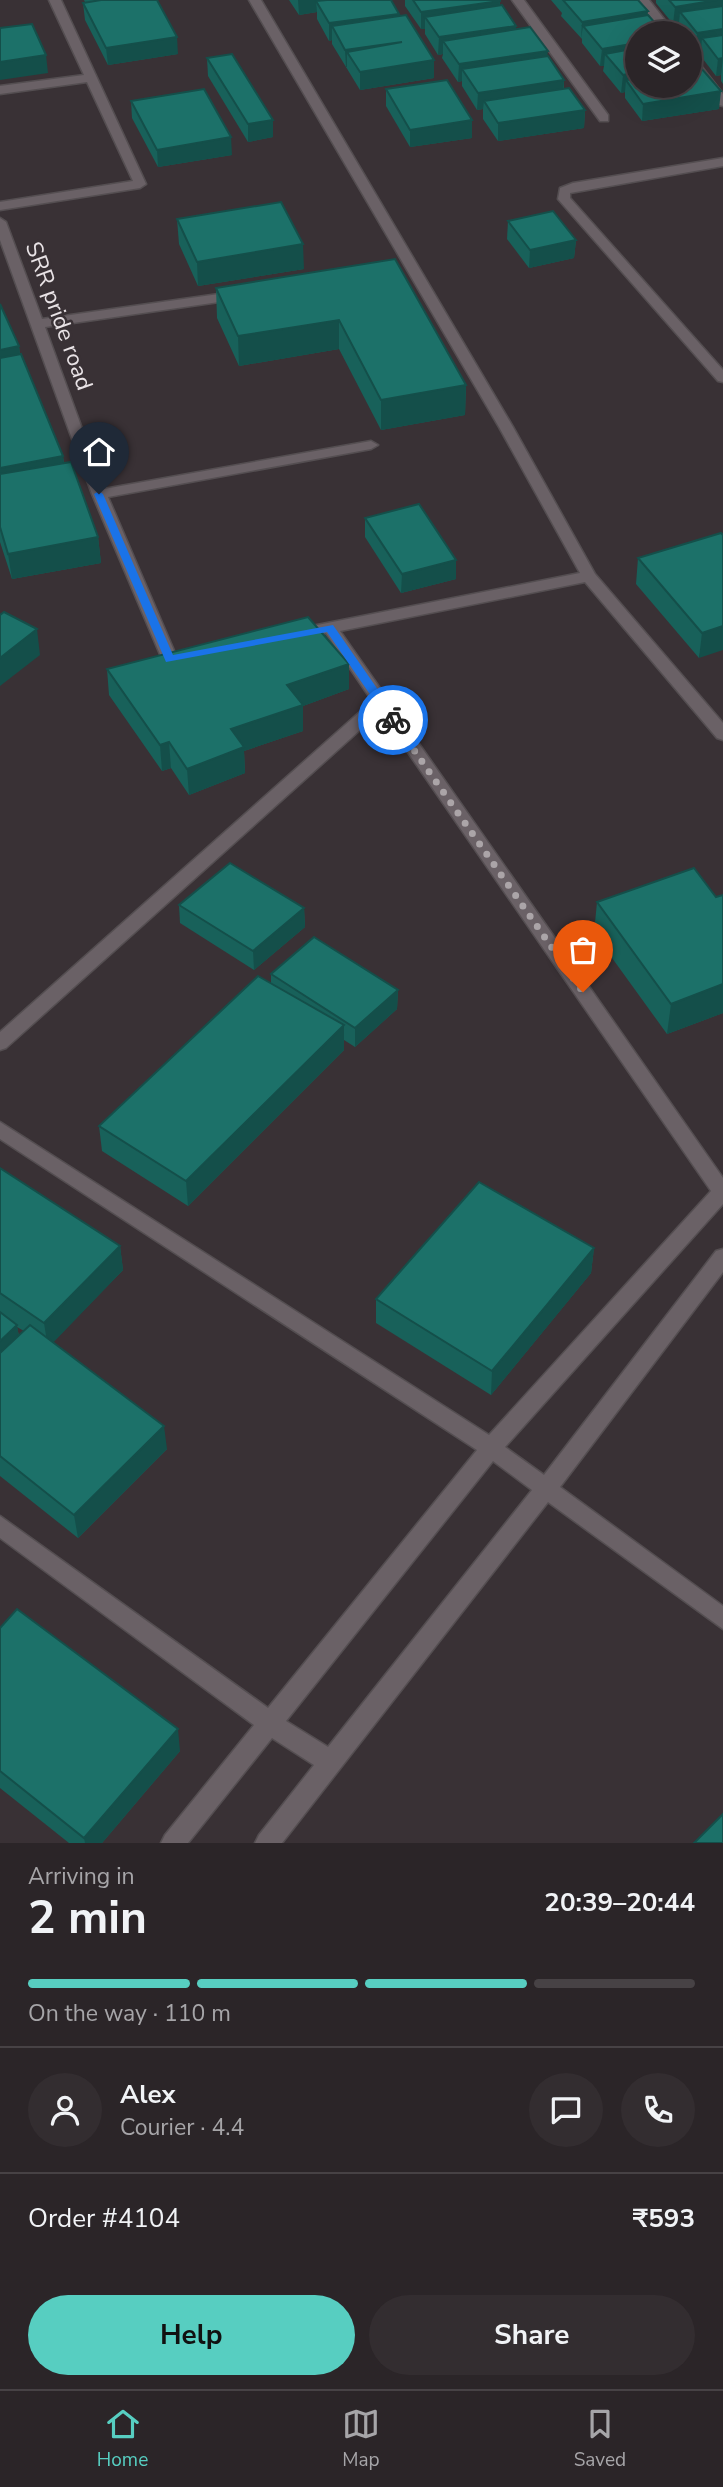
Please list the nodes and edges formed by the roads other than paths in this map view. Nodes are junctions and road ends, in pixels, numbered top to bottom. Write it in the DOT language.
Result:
graph roads {
  1 [pos="55,0"];
  2 [pos="255,0"];
  3 [pos="518,0"];
  4 [pos="643,0"];
  5 [pos="660,21"];
  6 [pos="702,75"];
  7 [pos="91,78"];
  8 [pos="0,90"];
  9 [pos="723,102"];
  10 [pos="604,118"];
  11 [pos="723,162"];
  12 [pos="0,206"];
  13 [pos="0,222"];
  14 [pos="240,295"];
  15 [pos="39,324"];
  16 [pos="723,378"];
  17 [pos="371,445"];
  18 [pos="99,494"];
  19 [pos="589,576"];
  20 [pos="330,628"];
  21 [pos="276,638"];
  22 [pos="210,651"];
  23 [pos="381,702"];
  24 [pos="723,734"];
  25 [pos="0,1043"];
  26 [pos="0,1129"];
  27 [pos="723,1192"];
  28 [pos="723,1257"];
  29 [pos="491,1448"];
  30 [pos="546,1489"];
  31 [pos="0,1526"];
  32 [pos="723,1619"];
  33 [pos="271,1724"];
  34 [pos="331,1762"];
  35 [pos="173,1843"];
  36 [pos="267,1843"];
  1 -- 7 [label="street"];
  2 -- 19 [label="street"];
  3 -- 10 [label="street"];
  4 -- 5 [label="street"];
  6 -- 9 [label="street"];
  7 -- 8 [label="street"];
  7 -- 12 [label="street"];
  11 -- 16 [label="street"];
  13 -- 15 [label="street, SRR pride road"];
  14 -- 15 [label="street"];
  15 -- 18 [label="street, SRR pride road"];
  17 -- 18 [label="street"];
  18 -- 22 [label="street, SRR pride road"];
  19 -- 20 [label="street"];
  19 -- 24 [label="street"];
  20 -- 21 [label="street"];
  20 -- 23 [label="street"];
  23 -- 25 [label="street"];
  23 -- 27 [label="street"];
  26 -- 29 [label="street"];
  27 -- 29 [label="street"];
  28 -- 30 [label="street"];
  29 -- 30 [label="street"];
  29 -- 33 [label="street"];
  30 -- 32 [label="street"];
  30 -- 34 [label="street"];
  31 -- 33 [label="street"];
  33 -- 34 [label="street"];
  33 -- 35 [label="street"];
  34 -- 36 [label="street"];
}
